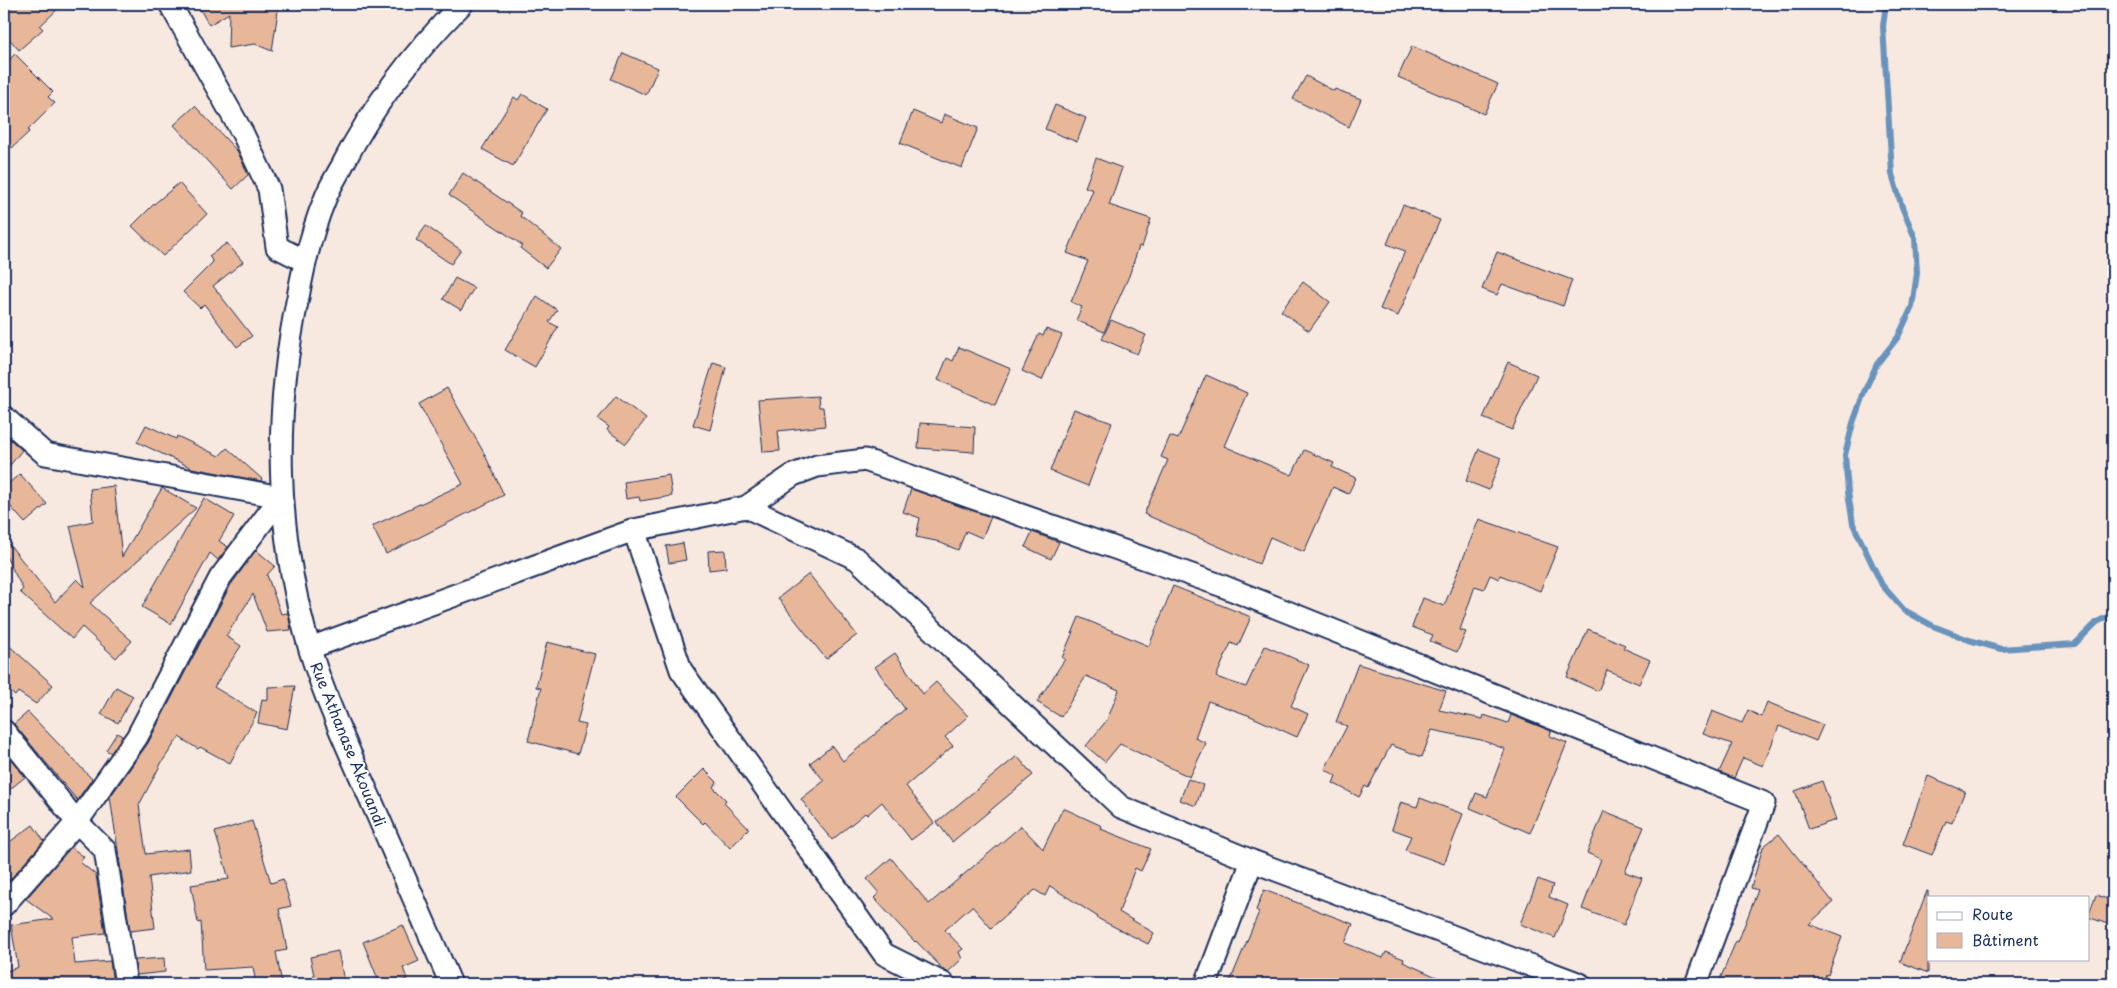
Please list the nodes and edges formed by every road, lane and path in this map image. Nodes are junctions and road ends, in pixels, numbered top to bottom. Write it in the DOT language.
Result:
graph roads {
  1 [pos="170,4"];
  2 [pos="462,4"];
  3 [pos="305,261"];
  4 [pos="4,417"];
  5 [pos="281,497"];
  6 [pos="746,507"];
  7 [pos="634,530"];
  8 [pos="310,648"];
  9 [pos="4,731"];
  10 [pos="77,822"];
  11 [pos="1252,861"];
  12 [pos="4,905"];
  13 [pos="126,984"];
  14 [pos="451,984"];
  15 [pos="944,984"];
  16 [pos="1206,984"];
  17 [pos="1580,984"];
  18 [pos="1696,984"];
  1 -- 3 [label="street"];
  2 -- 3 [label="street, Rue Athanase Akouandi"];
  3 -- 5 [label="street, Rue Athanase Akouandi"];
  4 -- 5 [label="street"];
  5 -- 8 [label="street, Rue Athanase Akouandi"];
  5 -- 10 [label="street"];
  6 -- 7 [label="street"];
  6 -- 11 [label="street"];
  6 -- 18 [label="street"];
  7 -- 8 [label="street"];
  7 -- 15 [label="street"];
  8 -- 14 [label="street, Rue Athanase Akouandi"];
  9 -- 10 [label="street"];
  10 -- 12 [label="street"];
  10 -- 13 [label="street"];
  11 -- 16 [label="street"];
  11 -- 17 [label="street"];
}
